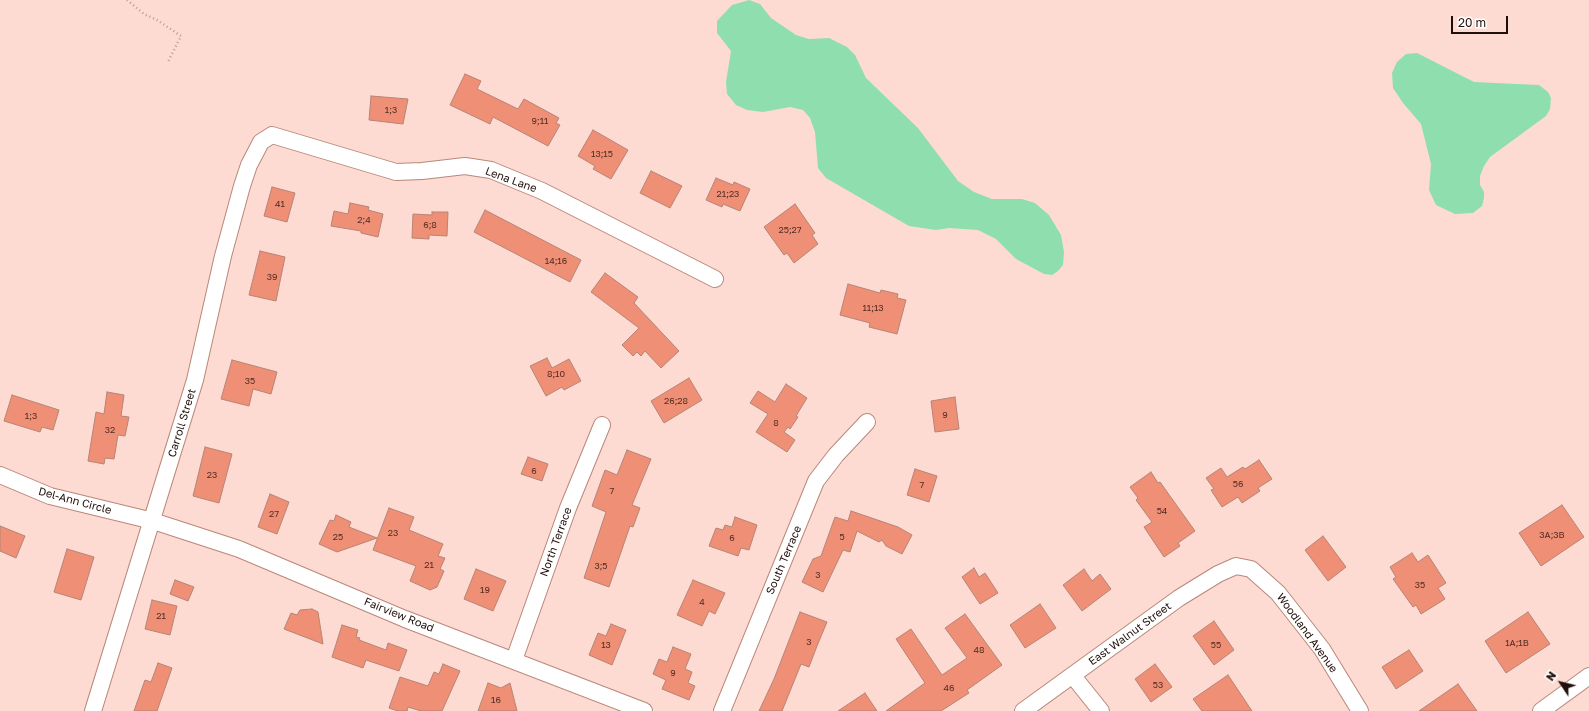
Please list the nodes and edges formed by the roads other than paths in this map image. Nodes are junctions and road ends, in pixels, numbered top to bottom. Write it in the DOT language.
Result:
graph roads {
  1 [pos="268,137"];
  2 [pos="715,279"];
  3 [pos="867,422"];
  4 [pos="602,425"];
  5 [pos="0,475"];
  6 [pos="153,521"];
  7 [pos="1242,567"];
  8 [pos="514,660"];
  9 [pos="1073,676"];
  10 [pos="1589,676"];
  11 [pos="93,711"];
  12 [pos="644,711"];
  13 [pos="722,711"];
  14 [pos="1022,711"];
  15 [pos="1101,711"];
  16 [pos="1360,711"];
  17 [pos="1541,711"];
  1 -- 2 [label="street, Lena Lane"];
  1 -- 6 [label="street, Carroll Street"];
  3 -- 13 [label="street, South Terrace"];
  4 -- 8 [label="street, North Terrace"];
  5 -- 6 [label="street, Del-Ann Circle"];
  6 -- 8 [label="street, Fairview Road"];
  6 -- 11 [label="street, Carroll Street"];
  7 -- 9 [label="street, East Walnut Street"];
  7 -- 16 [label="street, Woodland Avenue"];
  8 -- 12 [label="street, Fairview Road"];
  9 -- 14 [label="street, East Walnut Street"];
  9 -- 15 [label="street"];
  10 -- 17 [label="street"];
}
